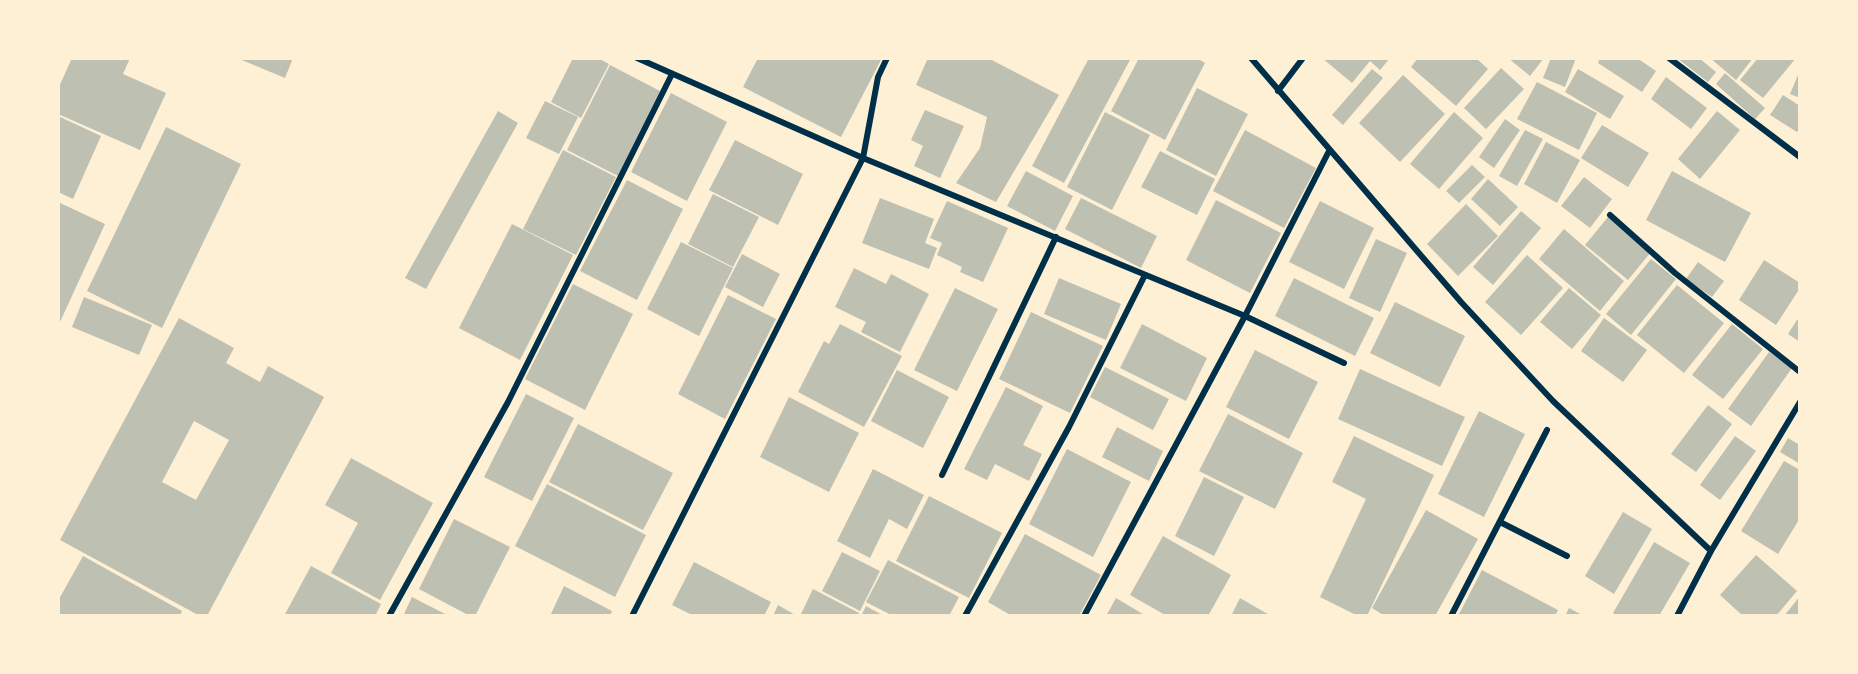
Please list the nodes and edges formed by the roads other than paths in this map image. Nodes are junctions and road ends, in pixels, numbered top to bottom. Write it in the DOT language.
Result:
graph roads {
  1 [pos="637,58"];
  2 [pos="887,58"];
  3 [pos="1251,58"];
  4 [pos="1303,58"];
  5 [pos="1669,58"];
  6 [pos="672,74"];
  7 [pos="1278,90"];
  8 [pos="1329,150"];
  9 [pos="1800,157"];
  10 [pos="863,158"];
  11 [pos="1610,214"];
  12 [pos="1056,237"];
  13 [pos="1145,275"];
  14 [pos="1245,316"];
  15 [pos="1344,363"];
  16 [pos="1800,372"];
  17 [pos="1800,402"];
  18 [pos="1547,430"];
  19 [pos="942,475"];
  20 [pos="1500,522"];
  21 [pos="1711,551"];
  22 [pos="1566,556"];
  23 [pos="389,615"];
  24 [pos="632,615"];
  25 [pos="965,615"];
  26 [pos="1084,615"];
  27 [pos="1451,615"];
  28 [pos="1677,615"];
  1 -- 6 [label="street"];
  2 -- 10 [label="street"];
  3 -- 7 [label="street"];
  4 -- 7 [label="street"];
  5 -- 9 [label="street"];
  6 -- 10 [label="street"];
  6 -- 23 [label="street"];
  7 -- 8 [label="street"];
  8 -- 14 [label="street"];
  8 -- 21 [label="street"];
  10 -- 12 [label="street"];
  10 -- 24 [label="street"];
  11 -- 16 [label="street"];
  12 -- 13 [label="street"];
  12 -- 19 [label="street"];
  13 -- 14 [label="street"];
  13 -- 25 [label="street"];
  14 -- 15 [label="street"];
  14 -- 26 [label="street"];
  17 -- 21 [label="street"];
  18 -- 20 [label="street"];
  20 -- 22 [label="street"];
  20 -- 27 [label="street"];
  21 -- 28 [label="street"];
}
